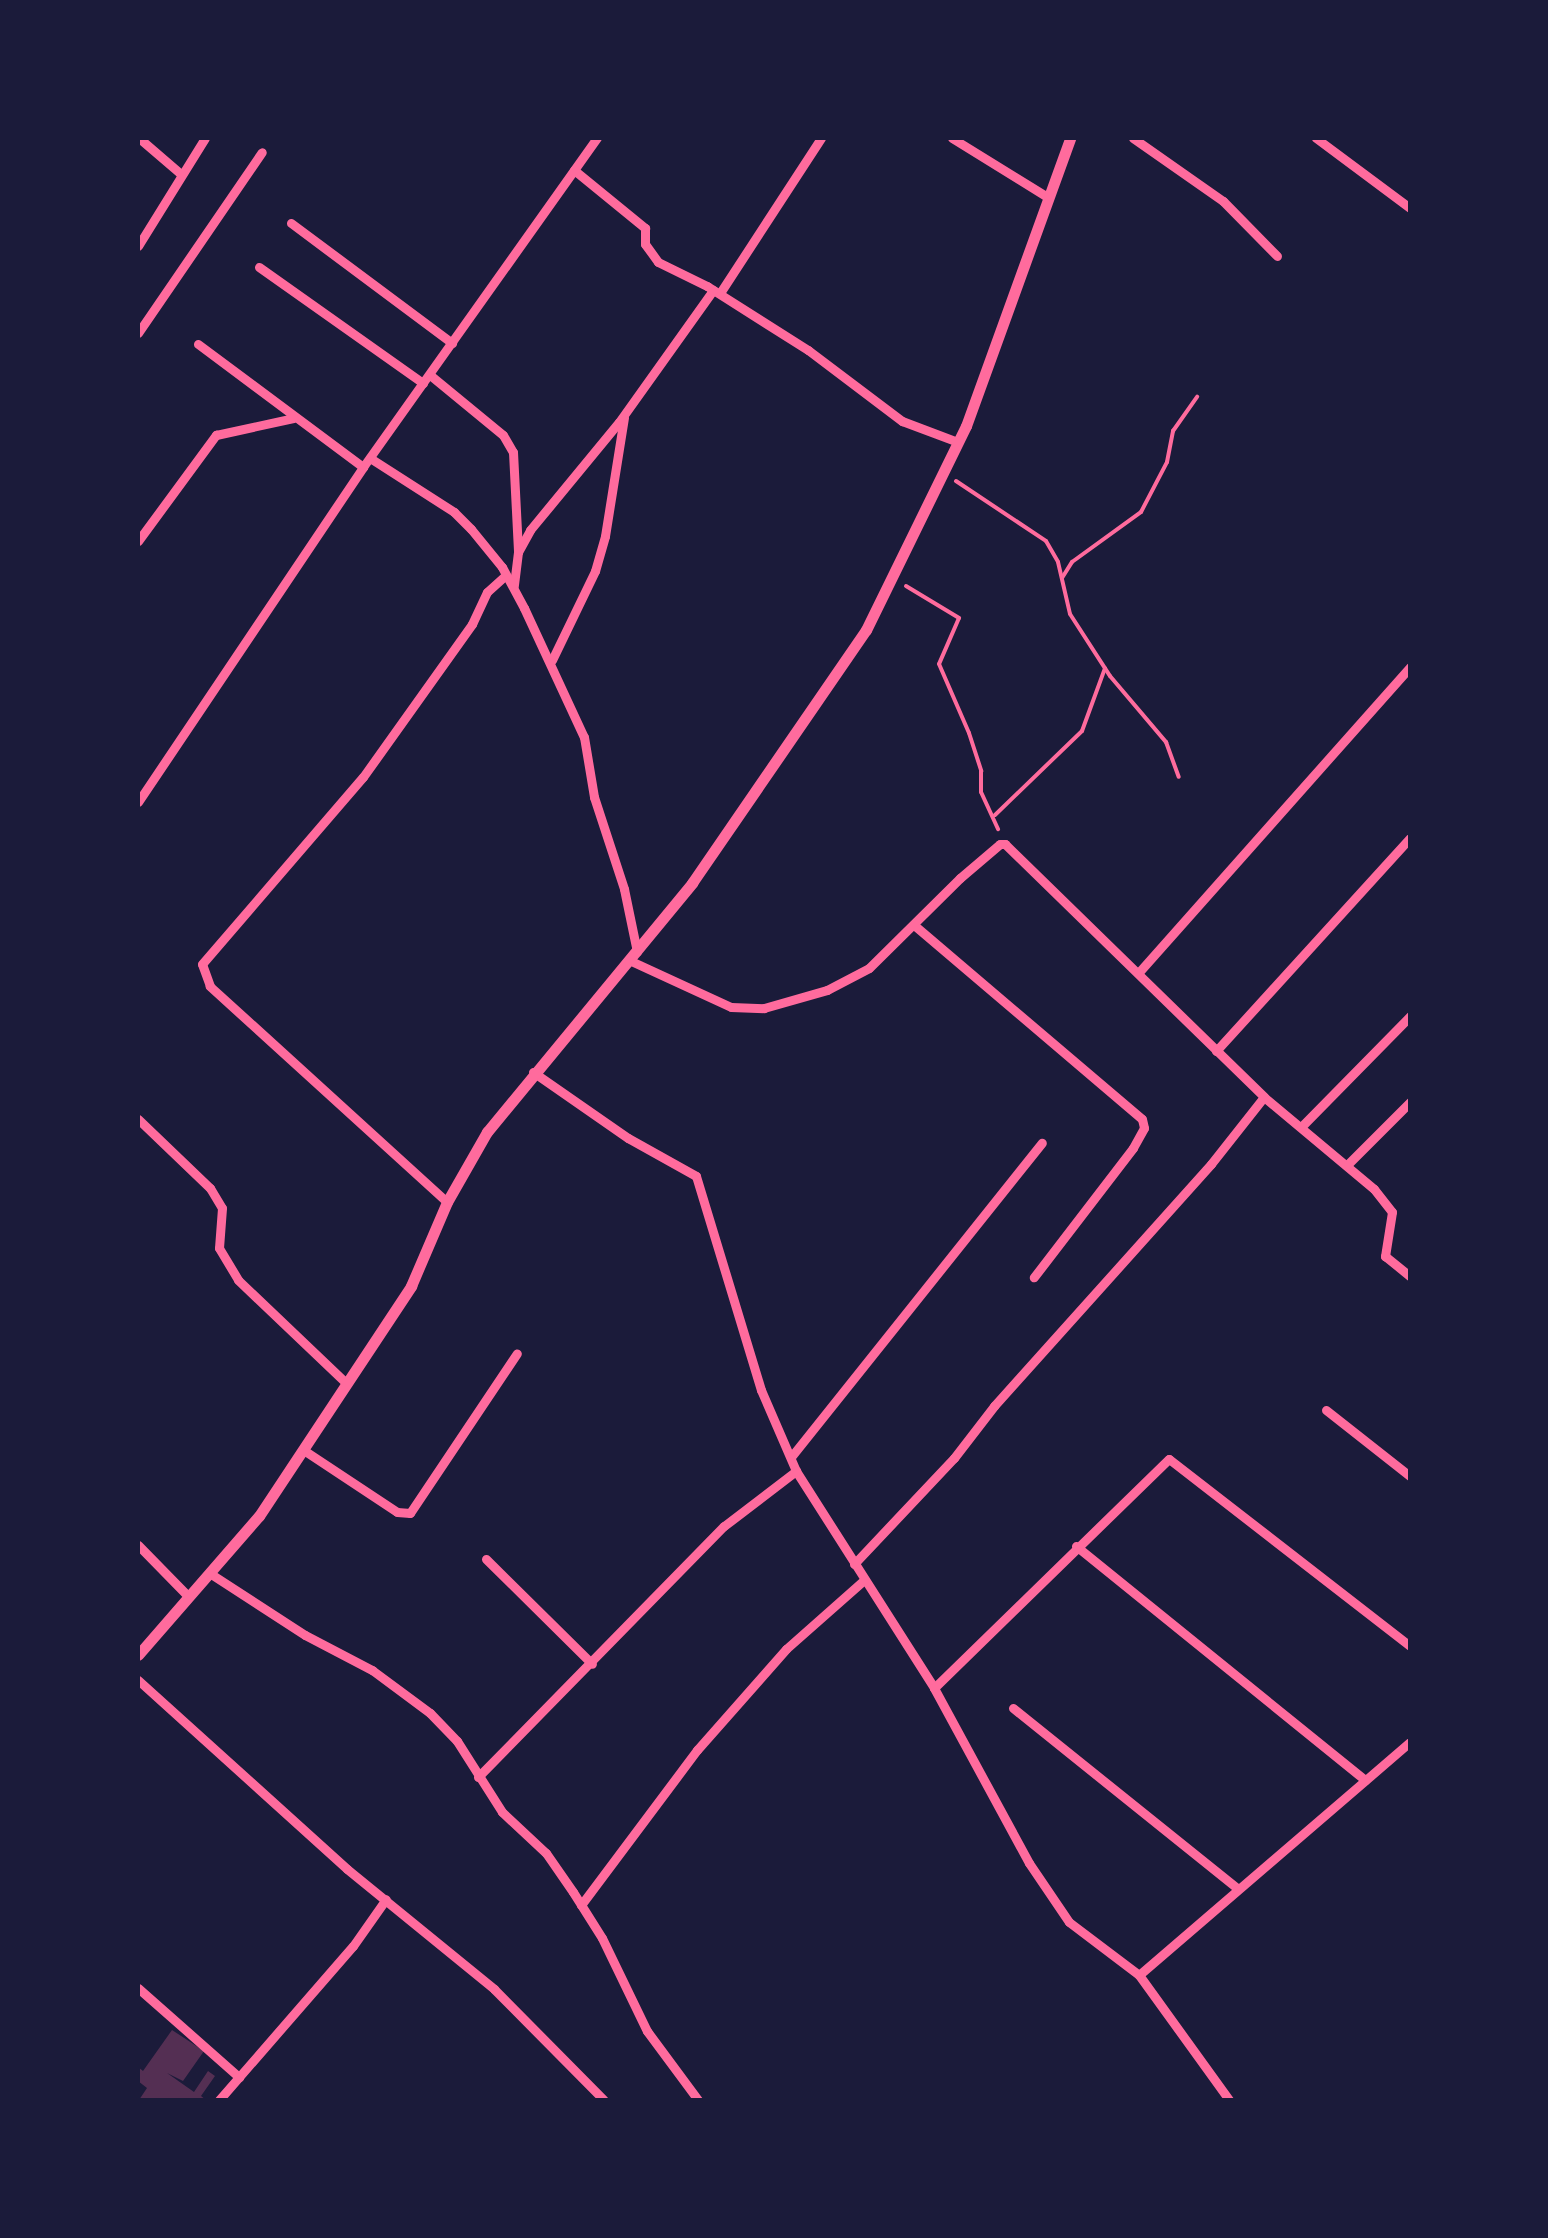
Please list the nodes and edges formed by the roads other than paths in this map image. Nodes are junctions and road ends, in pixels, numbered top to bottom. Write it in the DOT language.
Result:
graph roads {
  1 [pos="138,138"];
  2 [pos="205,138"];
  3 [pos="597,138"];
  4 [pos="821,138"];
  5 [pos="952,138"];
  6 [pos="1070,138"];
  7 [pos="1133,138"];
  8 [pos="1316,138"];
  9 [pos="262,152"];
  10 [pos="574,170"];
  11 [pos="181,174"];
  12 [pos="1046,196"];
  13 [pos="1410,208"];
  14 [pos="291,223"];
  15 [pos="138,246"];
  16 [pos="1277,256"];
  17 [pos="259,267"];
  18 [pos="716,292"];
  19 [pos="138,334"];
  20 [pos="198,344"];
  21 [pos="452,344"];
  22 [pos="427,379"];
  23 [pos="624,416"];
  24 [pos="293,418"];
  25 [pos="958,442"];
  26 [pos="370,458"];
  27 [pos="363,467"];
  28 [pos="138,541"];
  29 [pos="518,552"];
  30 [pos="506,574"];
  31 [pos="514,589"];
  32 [pos="552,660"];
  33 [pos="1410,667"];
  34 [pos="138,802"];
  35 [pos="1410,838"];
  36 [pos="914,925"];
  37 [pos="634,958"];
  38 [pos="1140,971"];
  39 [pos="1410,1016"];
  40 [pos="1216,1050"];
  41 [pos="533,1072"];
  42 [pos="1264,1097"];
  43 [pos="1410,1102"];
  44 [pos="138,1121"];
  45 [pos="1302,1127"];
  46 [pos="1042,1142"];
  47 [pos="1348,1164"];
  48 [pos="447,1202"];
  49 [pos="1410,1276"];
  50 [pos="1034,1277"];
  51 [pos="517,1352"];
  52 [pos="344,1380"];
  53 [pos="1326,1410"];
  54 [pos="305,1451"];
  55 [pos="791,1457"];
  56 [pos="796,1472"];
  57 [pos="1410,1476"];
  58 [pos="138,1545"];
  59 [pos="1076,1546"];
  60 [pos="486,1558"];
  61 [pos="854,1564"];
  62 [pos="212,1574"];
  63 [pos="864,1580"];
  64 [pos="188,1596"];
  65 [pos="1410,1646"];
  66 [pos="138,1655"];
  67 [pos="592,1664"];
  68 [pos="138,1680"];
  69 [pos="934,1688"];
  70 [pos="1013,1708"];
  71 [pos="1410,1742"];
  72 [pos="478,1777"];
  73 [pos="1366,1780"];
  74 [pos="1237,1888"];
  75 [pos="386,1899"];
  76 [pos="581,1905"];
  77 [pos="1139,1975"];
  78 [pos="138,1988"];
  79 [pos="239,2077"];
  80 [pos="219,2100"];
  81 [pos="604,2100"];
  82 [pos="698,2100"];
  83 [pos="1229,2100"];
  1 -- 11 [label="street"];
  2 -- 11 [label="street"];
  3 -- 10 [label="street"];
  4 -- 18 [label="street"];
  5 -- 12 [label="street"];
  6 -- 12 [label="street"];
  7 -- 16 [label="street"];
  8 -- 13 [label="street"];
  9 -- 19 [label="street"];
  10 -- 18 [label="street"];
  10 -- 21 [label="street"];
  11 -- 15 [label="street"];
  12 -- 25 [label="street"];
  14 -- 21 [label="street"];
  17 -- 22 [label="street"];
  18 -- 23 [label="street"];
  18 -- 25 [label="street"];
  20 -- 24 [label="street"];
  21 -- 22 [label="street"];
  22 -- 26 [label="street"];
  22 -- 29 [label="street"];
  23 -- 29 [label="street"];
  23 -- 32 [label="street"];
  24 -- 27 [label="street"];
  24 -- 28 [label="street"];
  25 -- 37 [label="street"];
  26 -- 27 [label="street"];
  26 -- 30 [label="street"];
  27 -- 34 [label="street"];
  29 -- 31 [label="street"];
  30 -- 31 [label="street"];
  30 -- 48 [label="street"];
  31 -- 32 [label="street"];
  32 -- 37 [label="street"];
  33 -- 38 [label="street"];
  35 -- 40 [label="street"];
  36 -- 37 [label="street"];
  36 -- 38 [label="street"];
  36 -- 50 [label="street"];
  37 -- 41 [label="street"];
  38 -- 40 [label="street"];
  39 -- 45 [label="street"];
  40 -- 42 [label="street"];
  41 -- 48 [label="street"];
  41 -- 55 [label="street"];
  42 -- 45 [label="street"];
  42 -- 61 [label="street"];
  43 -- 47 [label="street"];
  44 -- 52 [label="street"];
  45 -- 47 [label="street"];
  46 -- 55 [label="street"];
  47 -- 49 [label="street"];
  48 -- 52 [label="street"];
  51 -- 54 [label="street"];
  52 -- 54 [label="street"];
  53 -- 57 [label="street"];
  54 -- 62 [label="street"];
  55 -- 56 [label="street"];
  56 -- 61 [label="street"];
  56 -- 67 [label="street"];
  58 -- 64 [label="street"];
  59 -- 65 [label="street"];
  59 -- 69 [label="street"];
  59 -- 73 [label="street"];
  60 -- 67 [label="street"];
  61 -- 63 [label="street"];
  62 -- 64 [label="street"];
  62 -- 72 [label="street"];
  63 -- 69 [label="street"];
  63 -- 76 [label="street"];
  64 -- 66 [label="street"];
  67 -- 72 [label="street"];
  68 -- 75 [label="street"];
  69 -- 77 [label="street"];
  70 -- 74 [label="street"];
  71 -- 73 [label="street"];
  72 -- 76 [label="street"];
  73 -- 74 [label="street"];
  74 -- 77 [label="street"];
  75 -- 79 [label="street"];
  75 -- 81 [label="street"];
  76 -- 82 [label="street"];
  77 -- 83 [label="street"];
  78 -- 79 [label="street"];
  79 -- 80 [label="street"];
}
